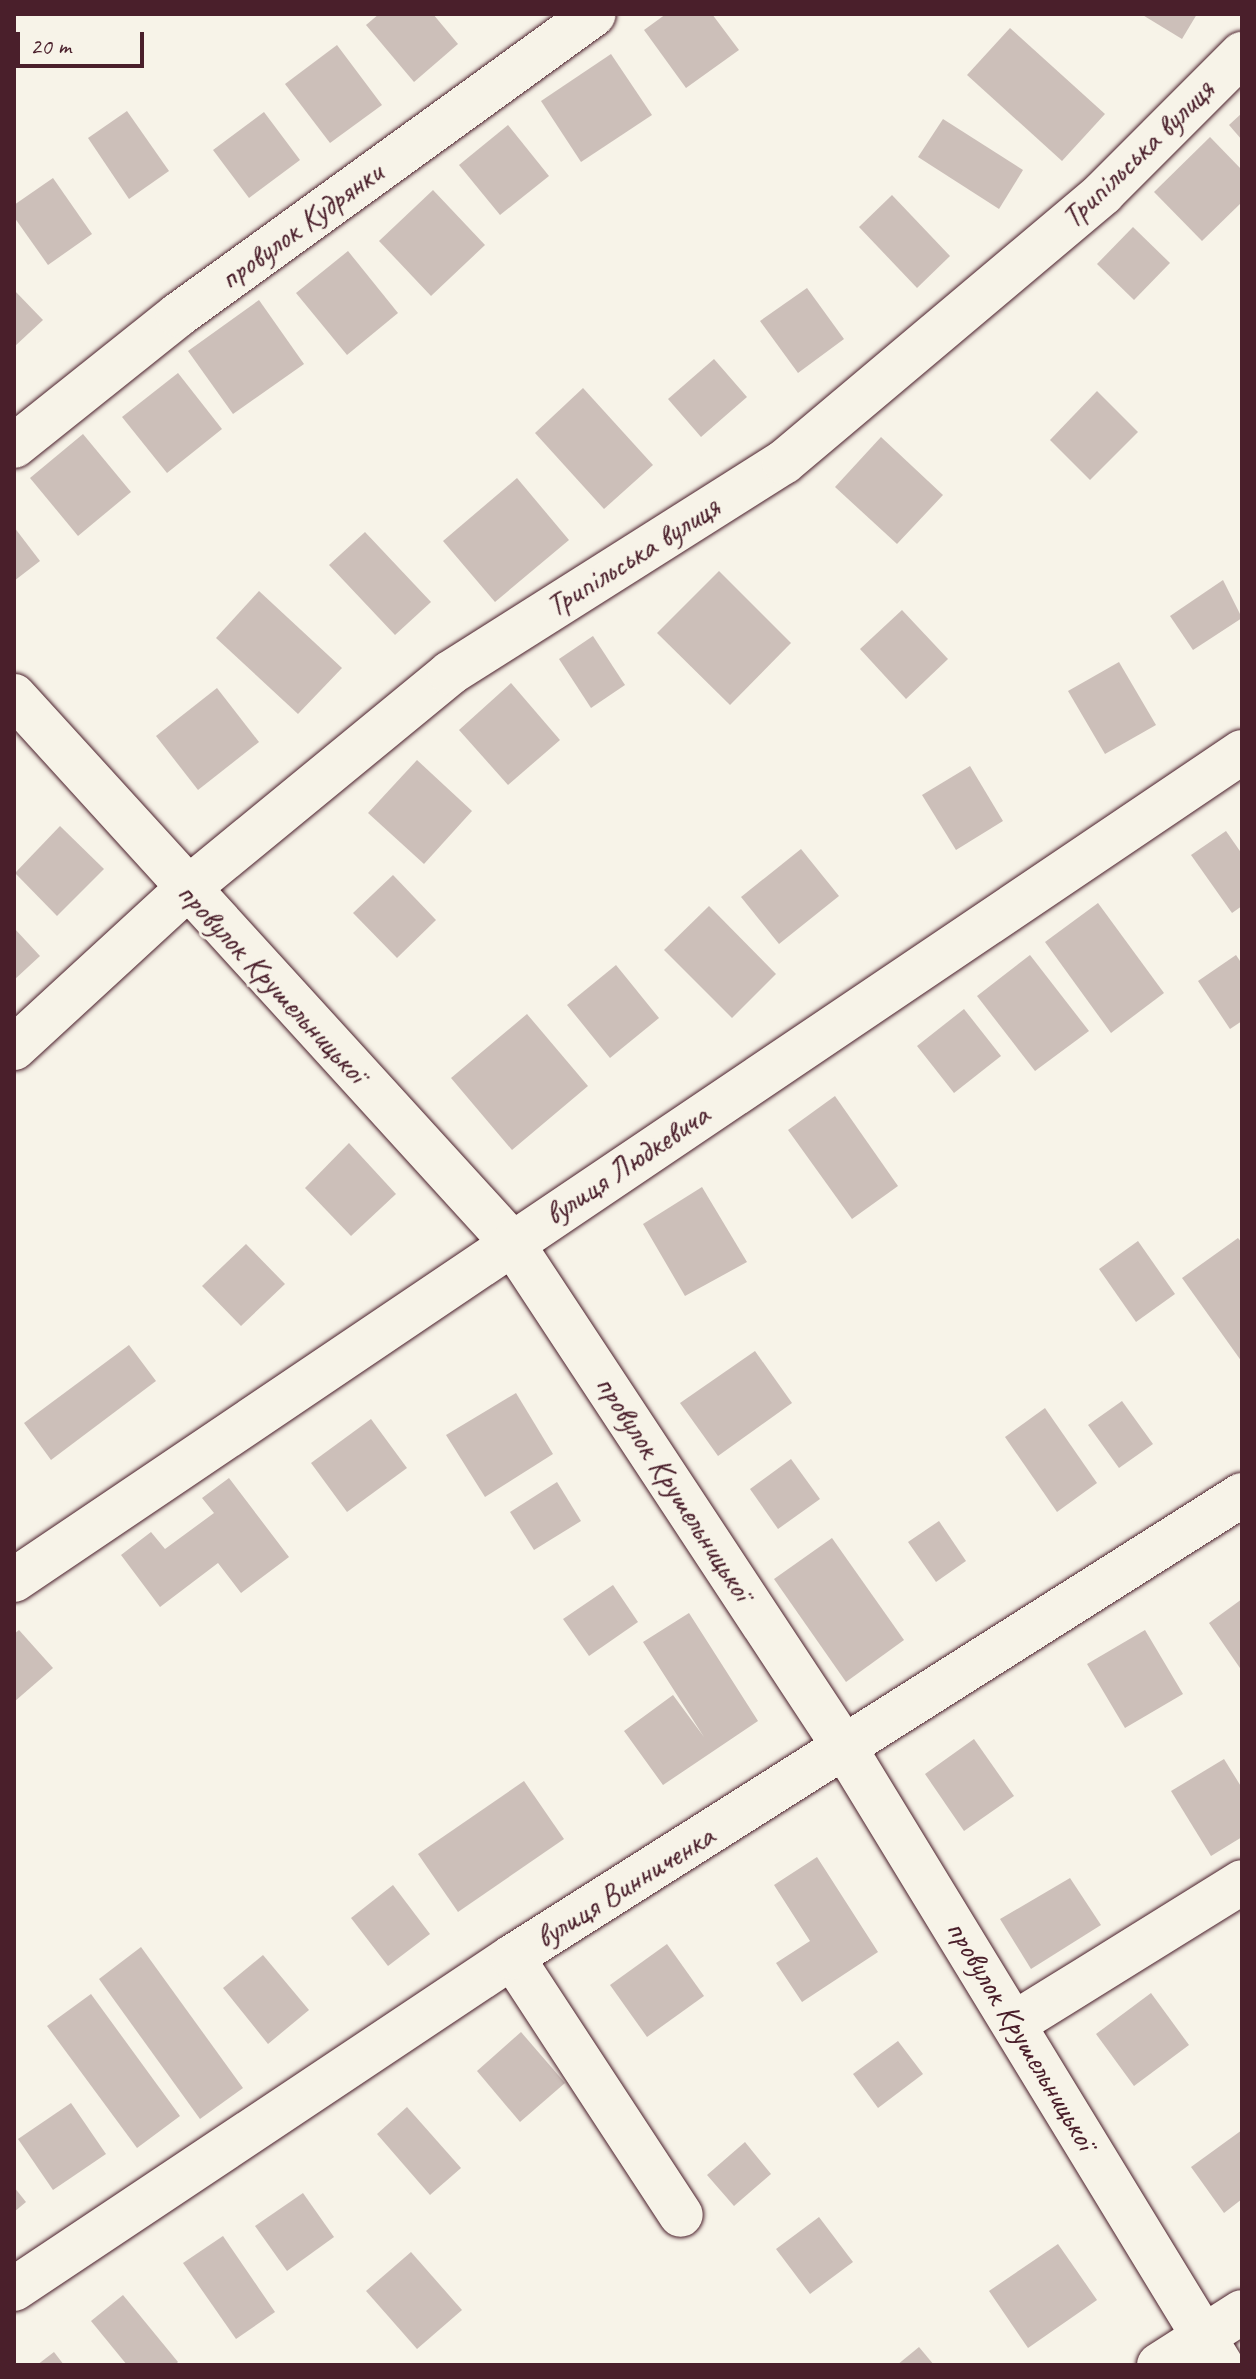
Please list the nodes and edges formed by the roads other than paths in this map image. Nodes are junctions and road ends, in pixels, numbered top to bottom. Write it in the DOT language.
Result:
graph roads {
  1 [pos="594,14"];
  2 [pos="1242,54"];
  3 [pos="14,446"];
  4 [pos="14,696"];
  5 [pos="1242,752"];
  6 [pos="186,890"];
  7 [pos="14,1048"];
  8 [pos="512,1243"];
  9 [pos="1242,1495"];
  10 [pos="14,1580"];
  11 [pos="846,1750"];
  12 [pos="1242,1882"];
  13 [pos="512,1957"];
  14 [pos="1015,2023"];
  15 [pos="681,2215"];
  16 [pos="14,2289"];
  17 [pos="1242,2312"];
  18 [pos="1212,2351"];
  19 [pos="1159,2365"];
  1 -- 3 [label="street, провулок Кудрянки"];
  2 -- 6 [label="street, Трипільська вулиця"];
  4 -- 6 [label="street, провулок Крушельницької"];
  5 -- 8 [label="street, вулиця Людкевича"];
  6 -- 7 [label="street, Трипільська вулиця"];
  6 -- 8 [label="street, провулок Крушельницької"];
  8 -- 10 [label="street, вулиця Людкевича"];
  8 -- 11 [label="street, провулок Крушельницької"];
  9 -- 11 [label="street, вулиця Винниченка"];
  11 -- 13 [label="street, вулиця Винниченка"];
  11 -- 14 [label="street, провулок Крушельницької"];
  12 -- 14 [label="street"];
  13 -- 15 [label="street"];
  13 -- 16 [label="street, вулиця Винниченка"];
  14 -- 18 [label="street, провулок Крушельницької"];
  17 -- 18 [label="street"];
  18 -- 19 [label="street"];
}
